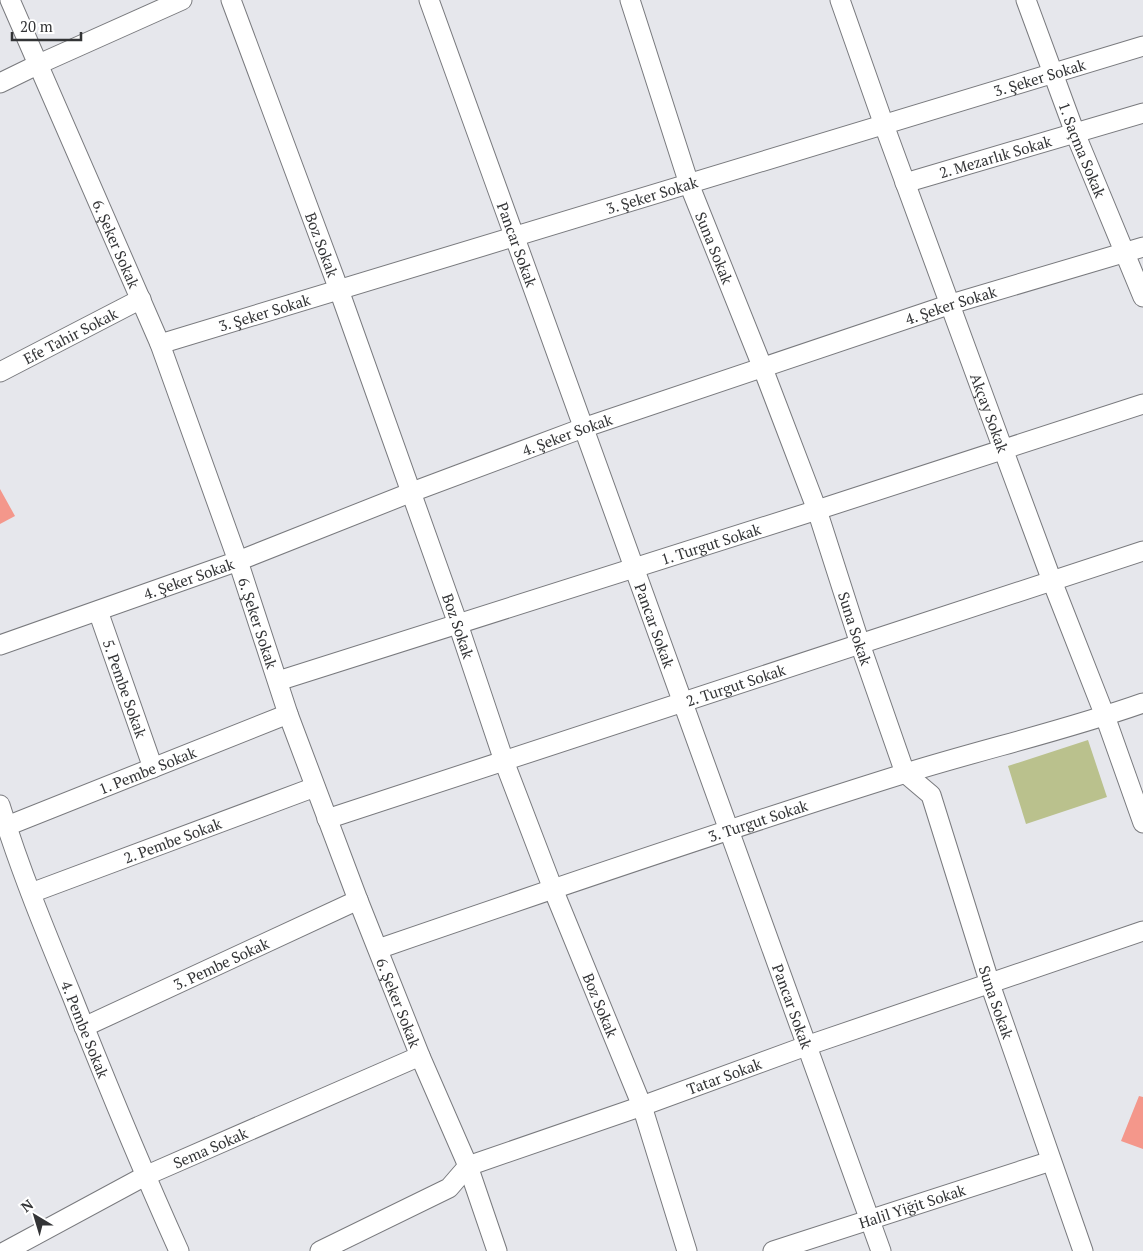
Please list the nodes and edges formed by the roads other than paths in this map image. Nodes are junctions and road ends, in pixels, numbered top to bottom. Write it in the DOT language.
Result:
graph roads {
  1 [pos="10,0"];
  2 [pos="182,0"];
  3 [pos="232,0"];
  4 [pos="429,0"];
  5 [pos="630,0"];
  6 [pos="840,0"];
  7 [pos="1026,0"];
  8 [pos="1143,46"];
  9 [pos="39,64"];
  10 [pos="1052,74"];
  11 [pos="0,83"];
  12 [pos="1143,113"];
  13 [pos="884,125"];
  14 [pos="1075,133"];
  15 [pos="905,183"];
  16 [pos="689,184"];
  17 [pos="514,237"];
  18 [pos="1143,247"];
  19 [pos="1124,252"];
  20 [pos="340,290"];
  21 [pos="1143,297"];
  22 [pos="141,299"];
  23 [pos="950,304"];
  24 [pos="160,344"];
  25 [pos="762,366"];
  26 [pos="0,372"];
  27 [pos="1143,404"];
  28 [pos="583,428"];
  29 [pos="1003,449"];
  30 [pos="412,492"];
  31 [pos="817,510"];
  32 [pos="1143,551"];
  33 [pos="238,561"];
  34 [pos="634,568"];
  35 [pos="1052,581"];
  36 [pos="98,611"];
  37 [pos="458,624"];
  38 [pos="860,644"];
  39 [pos="0,645"];
  40 [pos="278,682"];
  41 [pos="682,702"];
  42 [pos="1143,703"];
  43 [pos="288,714"];
  44 [pos="1105,716"];
  45 [pos="504,761"];
  46 [pos="153,768"];
  47 [pos="905,773"];
  48 [pos="315,788"];
  49 [pos="0,805"];
  50 [pos="327,819"];
  51 [pos="1143,823"];
  52 [pos="7,826"];
  53 [pos="728,829"];
  54 [pos="553,889"];
  55 [pos="30,893"];
  56 [pos="358,900"];
  57 [pos="1143,931"];
  58 [pos="378,949"];
  59 [pos="990,984"];
  60 [pos="84,1027"];
  61 [pos="806,1046"];
  62 [pos="420,1056"];
  63 [pos="642,1106"];
  64 [pos="1051,1162"];
  65 [pos="468,1166"];
  66 [pos="145,1176"];
  67 [pos="869,1220"];
  68 [pos="6,1251"];
  69 [pos="179,1251"];
  70 [pos="320,1251"];
  71 [pos="497,1251"];
  72 [pos="687,1251"];
  73 [pos="773,1251"];
  74 [pos="881,1251"];
  75 [pos="1083,1251"];
  1 -- 9 [label="street, 6. Şeker Sokak"];
  2 -- 9 [label="street"];
  3 -- 20 [label="street, Boz Sokak"];
  4 -- 17 [label="street, Pancar Sokak"];
  5 -- 16 [label="street, Suna Sokak"];
  6 -- 13 [label="street, Akçay Sokak"];
  7 -- 10 [label="street, 1. Saçma Sokak"];
  8 -- 10 [label="street, 3. Şeker Sokak"];
  9 -- 11 [label="street"];
  9 -- 22 [label="street, 6. Şeker Sokak"];
  10 -- 13 [label="street, 3. Şeker Sokak"];
  10 -- 14 [label="street, 1. Saçma Sokak"];
  12 -- 14 [label="street, 2. Mezarlık Sokak"];
  13 -- 15 [label="street, Akçay Sokak"];
  13 -- 16 [label="street, 3. Şeker Sokak"];
  14 -- 15 [label="street, 2. Mezarlık Sokak"];
  14 -- 19 [label="street, 1. Saçma Sokak"];
  15 -- 23 [label="street, Akçay Sokak"];
  16 -- 17 [label="street, 3. Şeker Sokak"];
  16 -- 25 [label="street, Suna Sokak"];
  17 -- 20 [label="street, 3. Şeker Sokak"];
  17 -- 28 [label="street, Pancar Sokak"];
  18 -- 19 [label="street, 4. Şeker Sokak"];
  19 -- 21 [label="street, 1. Saçma Sokak"];
  19 -- 23 [label="street, 4. Şeker Sokak"];
  20 -- 24 [label="street, 3. Şeker Sokak"];
  20 -- 30 [label="street, Boz Sokak"];
  22 -- 24 [label="street, 6. Şeker Sokak"];
  22 -- 26 [label="street, Efe Tahir Sokak"];
  23 -- 25 [label="street, 4. Şeker Sokak"];
  23 -- 29 [label="street, Akçay Sokak"];
  24 -- 33 [label="street, 6. Şeker Sokak"];
  25 -- 28 [label="street, 4. Şeker Sokak"];
  25 -- 31 [label="street, Suna Sokak"];
  27 -- 29 [label="street, 1. Turgut Sokak"];
  28 -- 30 [label="street, 4. Şeker Sokak"];
  28 -- 34 [label="street, Pancar Sokak"];
  29 -- 31 [label="street, 1. Turgut Sokak"];
  29 -- 35 [label="street, Akçay Sokak"];
  30 -- 33 [label="street, 4. Şeker Sokak"];
  30 -- 37 [label="street, Boz Sokak"];
  31 -- 34 [label="street, 1. Turgut Sokak"];
  31 -- 38 [label="street, Suna Sokak"];
  32 -- 35 [label="street, 2. Turgut Sokak"];
  33 -- 36 [label="street, 4. Şeker Sokak"];
  33 -- 40 [label="street, 6. Şeker Sokak"];
  34 -- 37 [label="street, 1. Turgut Sokak"];
  34 -- 41 [label="street, Pancar Sokak"];
  35 -- 38 [label="street, 2. Turgut Sokak"];
  35 -- 44 [label="street, Akçay Sokak"];
  36 -- 39 [label="street, 4. Şeker Sokak"];
  36 -- 46 [label="street, 5. Pembe Sokak"];
  37 -- 40 [label="street, 1. Turgut Sokak"];
  37 -- 45 [label="street, Boz Sokak"];
  38 -- 41 [label="street, 2. Turgut Sokak"];
  38 -- 47 [label="street, Suna Sokak"];
  40 -- 43 [label="street, 6. Şeker Sokak"];
  41 -- 45 [label="street, 2. Turgut Sokak"];
  41 -- 53 [label="street, Pancar Sokak"];
  42 -- 44 [label="street, 3. Turgut Sokak"];
  43 -- 46 [label="street, 1. Pembe Sokak"];
  43 -- 48 [label="street, 6. Şeker Sokak"];
  44 -- 47 [label="street, 3. Turgut Sokak"];
  44 -- 51 [label="street, Akçay Sokak"];
  45 -- 50 [label="street, 2. Turgut Sokak"];
  45 -- 54 [label="street, Boz Sokak"];
  46 -- 52 [label="street, 1. Pembe Sokak"];
  47 -- 53 [label="street, 3. Turgut Sokak"];
  47 -- 59 [label="street, Suna Sokak"];
  48 -- 50 [label="street, 6. Şeker Sokak"];
  48 -- 55 [label="street, 2. Pembe Sokak"];
  49 -- 52 [label="street, 4. Pembe Sokak"];
  50 -- 56 [label="street, 6. Şeker Sokak"];
  52 -- 55 [label="street, 4. Pembe Sokak"];
  53 -- 54 [label="street, 3. Turgut Sokak"];
  53 -- 61 [label="street, Pancar Sokak"];
  54 -- 58 [label="street, 3. Turgut Sokak"];
  54 -- 63 [label="street, Boz Sokak"];
  55 -- 60 [label="street, 4. Pembe Sokak"];
  56 -- 58 [label="street, 6. Şeker Sokak"];
  56 -- 60 [label="street, 3. Pembe Sokak"];
  57 -- 59 [label="street, Tatar Sokak"];
  58 -- 62 [label="street, 6. Şeker Sokak"];
  59 -- 61 [label="street, Tatar Sokak"];
  59 -- 64 [label="street, Suna Sokak"];
  60 -- 66 [label="street, 4. Pembe Sokak"];
  61 -- 63 [label="street, Tatar Sokak"];
  61 -- 67 [label="street, Pancar Sokak"];
  62 -- 65 [label="street, 6. Şeker Sokak"];
  62 -- 66 [label="street, Sema Sokak"];
  63 -- 65 [label="street, Tatar Sokak"];
  63 -- 72 [label="street, Boz Sokak"];
  64 -- 67 [label="street, Halil Yiğit Sokak"];
  64 -- 75 [label="street, Suna Sokak"];
  65 -- 70 [label="street"];
  65 -- 71 [label="street, 6. Şeker Sokak"];
  66 -- 68 [label="street, Sema Sokak"];
  66 -- 69 [label="street, 4. Pembe Sokak"];
  67 -- 73 [label="street, Halil Yiğit Sokak"];
  67 -- 74 [label="street, Pancar Sokak"];
}
